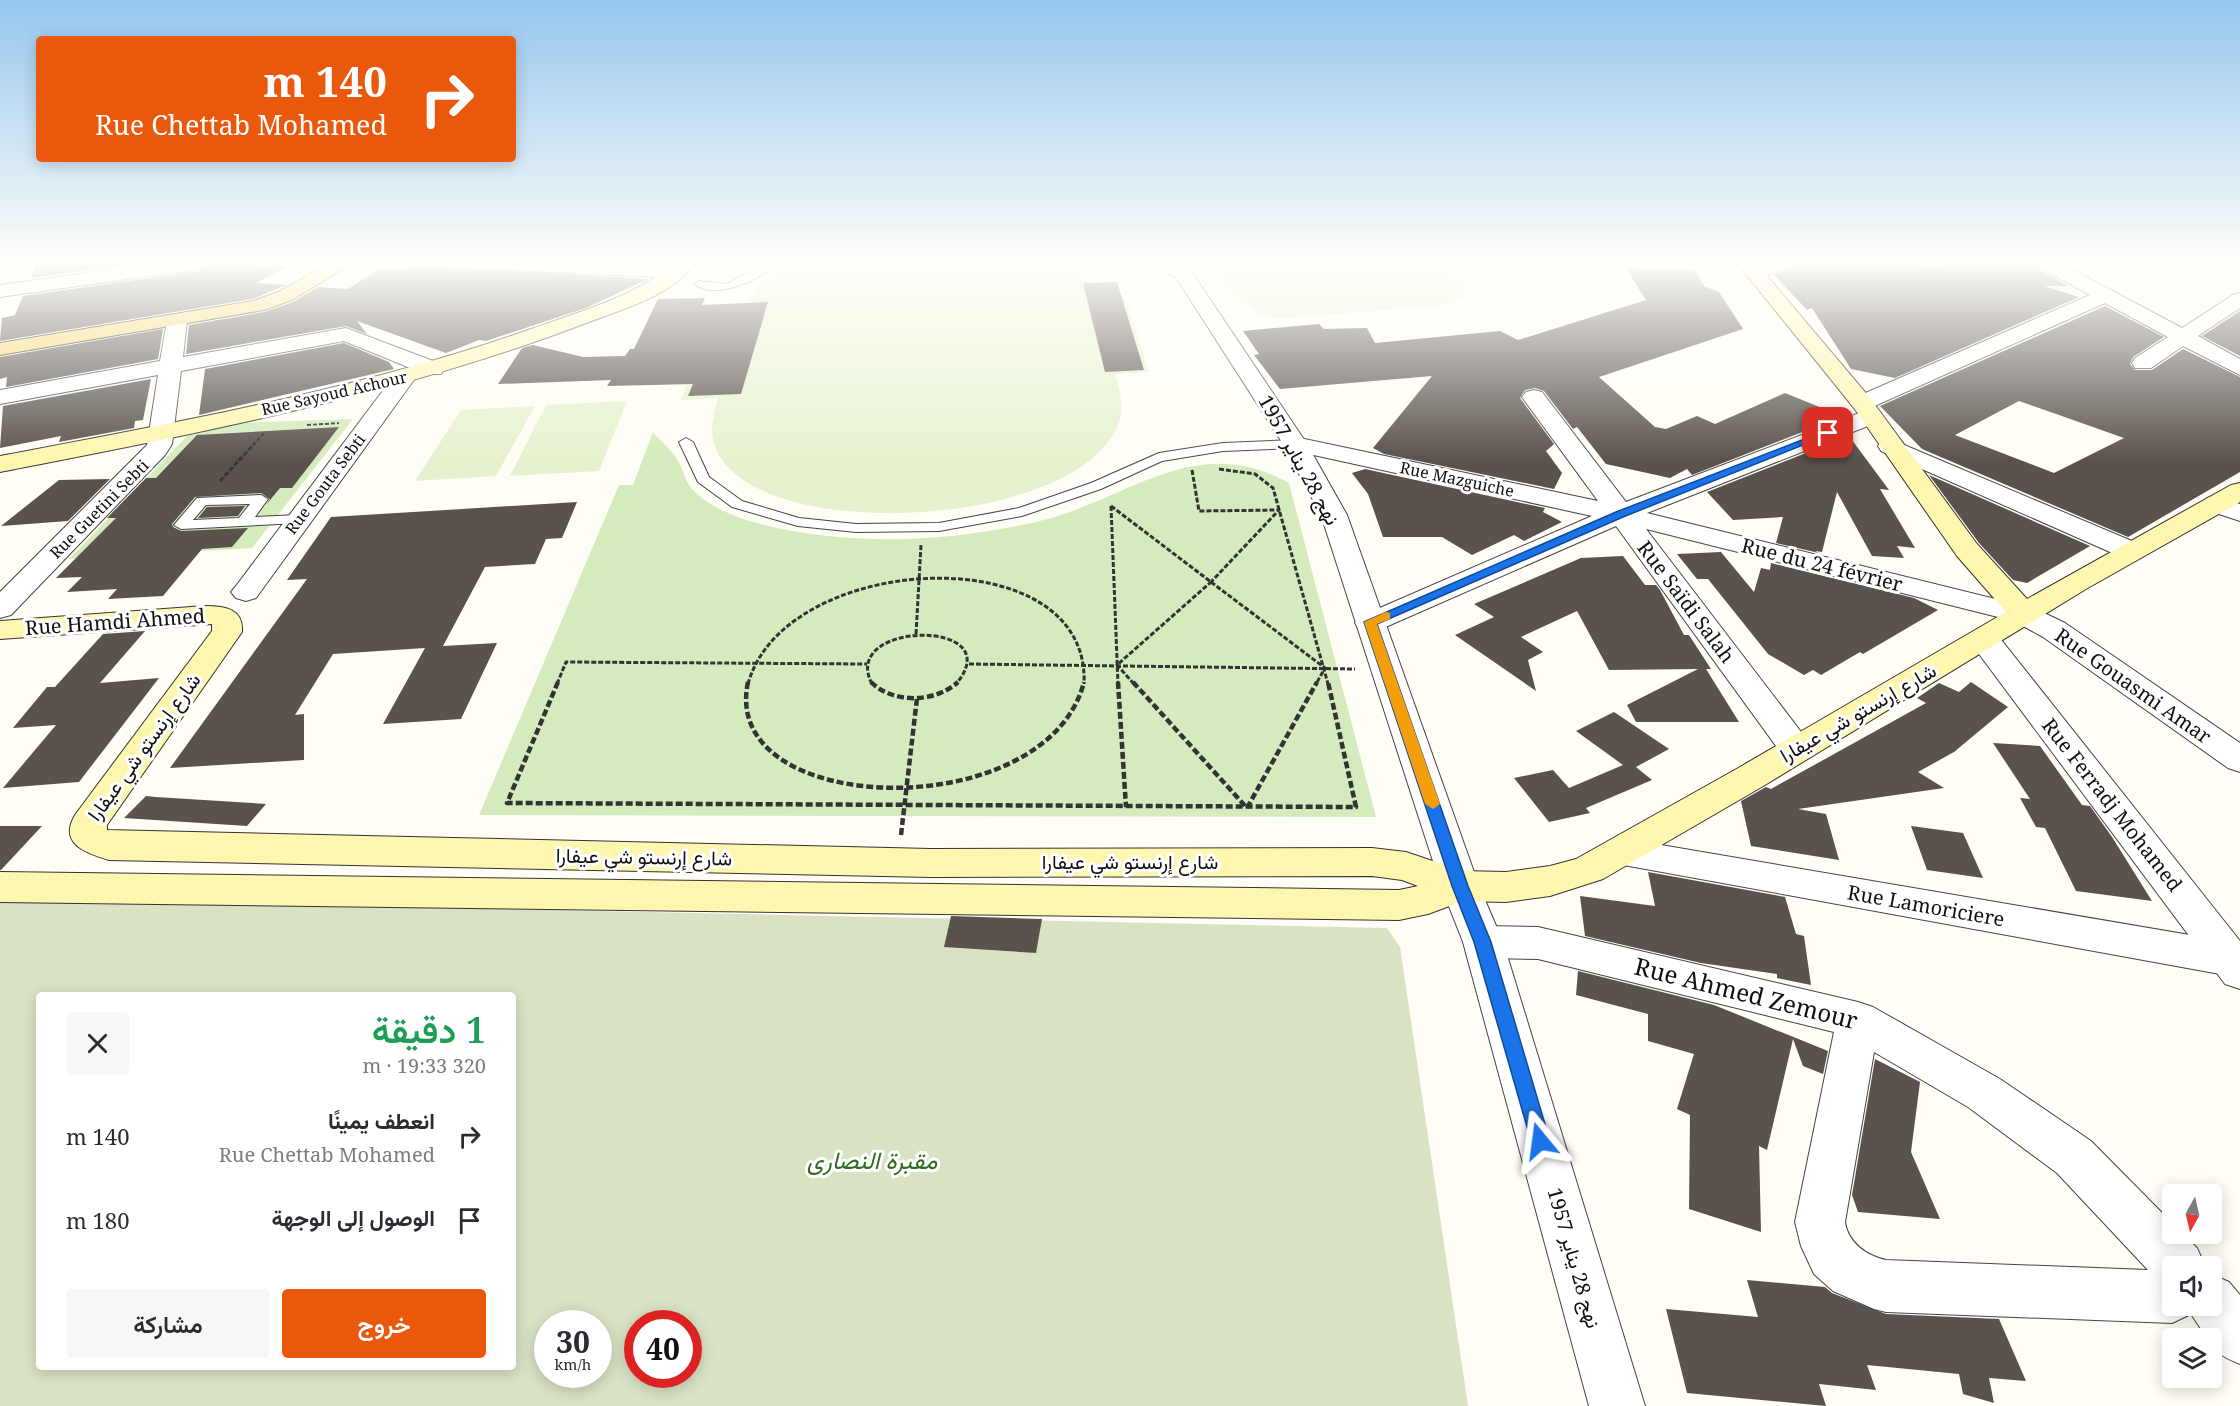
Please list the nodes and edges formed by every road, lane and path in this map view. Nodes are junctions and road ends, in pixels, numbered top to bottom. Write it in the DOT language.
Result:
graph roads {
  1 [pos="129,329"];
  2 [pos="176,329"];
  3 [pos="552,329"];
  4 [pos="1219,329"];
  5 [pos="1800,329"];
  6 [pos="2036,329"];
  7 [pos="2167,329"];
  8 [pos="2192,329"];
  9 [pos="2180,336"];
  10 [pos="0,349"];
  11 [pos="2143,363"];
  12 [pos="170,365"];
  13 [pos="2240,368"];
  14 [pos="433,369"];
  15 [pos="405,377"];
  16 [pos="0,397"];
  17 [pos="1534,397"];
  18 [pos="1866,410"];
  19 [pos="340,423"];
  20 [pos="305,425"];
  21 [pos="270,426"];
  22 [pos="161,432"];
  23 [pos="686,442"];
  24 [pos="1295,444"];
  25 [pos="1890,446"];
  26 [pos="0,464"];
  27 [pos="1201,469"];
  28 [pos="1210,469"];
  29 [pos="202,501"];
  30 [pos="2232,503"];
  31 [pos="1279,510"];
  32 [pos="1620,514"];
  33 [pos="299,519"];
  34 [pos="243,522"];
  35 [pos="922,527"];
  36 [pos="2128,550"];
  37 [pos="919,579"];
  38 [pos="1211,582"];
  39 [pos="237,606"];
  40 [pos="0,609"];
  41 [pos="2025,615"];
  42 [pos="1370,622"];
  43 [pos="0,630"];
  44 [pos="916,634"];
  45 [pos="1984,639"];
  46 [pos="755,663"];
  47 [pos="867,664"];
  48 [pos="969,664"];
  49 [pos="1085,665"];
  50 [pos="1117,665"];
  51 [pos="1325,668"];
  52 [pos="1387,669"];
  53 [pos="917,698"];
  54 [pos="1796,749"];
  55 [pos="2240,760"];
  56 [pos="907,788"];
  57 [pos="904,806"];
  58 [pos="1126,807"];
  59 [pos="1247,808"];
  60 [pos="1620,852"];
  61 [pos="919,875"];
  62 [pos="1460,886"];
  63 [pos="0,887"];
  64 [pos="1483,942"];
  65 [pos="2235,965"];
  66 [pos="1858,1020"];
  67 [pos="2169,1256"];
  68 [pos="2162,1297"];
  69 [pos="2222,1314"];
  70 [pos="2240,1337"];
  71 [pos="1617,1406"];
  1 -- 10 [label="main road"];
  2 -- 12 [label="street, Rue Guetini Sebti"];
  3 -- 14 [label="main road, Rue Sayoud Achour"];
  4 -- 24 [label="street, نهج 28 يناير 1957"];
  5 -- 18 [label="main road"];
  6 -- 18 [label="street"];
  7 -- 9 [label="street"];
  8 -- 9 [label="street"];
  9 -- 11 [label="street"];
  9 -- 13 [label="street"];
  12 -- 14 [label="street"];
  12 -- 16 [label="street"];
  12 -- 22 [label="street, Rue Guetini Sebti"];
  14 -- 15 [label="main road, Rue Sayoud Achour"];
  15 -- 22 [label="main road, Rue Sayoud Achour"];
  15 -- 33 [label="street, Rue Gouta Sebti"];
  17 -- 32 [label="street, Rue Saïdi Salah"];
  18 -- 25 [label="main road"];
  18 -- 32 [label="street"];
  19 -- 20 [label="path"];
  21 -- 29 [label="path"];
  22 -- 26 [label="main road, Rue Sayoud Achour"];
  22 -- 40 [label="street, Rue Guetini Sebti"];
  23 -- 35 [label="lane"];
  24 -- 32 [label="street, Rue Mazguiche"];
  24 -- 35 [label="lane"];
  24 -- 42 [label="street, نهج 28 يناير 1957"];
  25 -- 36 [label="street"];
  25 -- 41 [label="main road"];
  27 -- 31 [label="path"];
  28 -- 31 [label="path"];
  29 -- 34 [label="lane"];
  29 -- 34 [label="lane"];
  30 -- 36 [label="main road, شارع إرنستو شي عيفارا"];
  31 -- 38 [label="path"];
  31 -- 51 [label="path"];
  32 -- 41 [label="street, Rue du 24 février"];
  32 -- 42 [label="street"];
  32 -- 54 [label="street, Rue Saïdi Salah"];
  33 -- 34 [label="lane"];
  33 -- 39 [label="street, Rue Gouta Sebti"];
  35 -- 37 [label="path"];
  36 -- 41 [label="main road, شارع إرنستو شي عيفارا"];
  37 -- 44 [label="path"];
  37 -- 46 [label="path"];
  37 -- 49 [label="path"];
  38 -- 50 [label="path"];
  38 -- 50 [label="path"];
  38 -- 51 [label="path"];
  39 -- 43 [label="main road, Rue Hamdi Ahmed"];
  39 -- 61 [label="main road, شارع إرنستو شي عيفارا"];
  41 -- 45 [label="main road, شارع إرنستو شي عيفارا"];
  41 -- 55 [label="street, Rue Gouasmi Amar"];
  42 -- 52 [label="street, نهج 28 يناير 1957"];
  44 -- 47 [label="path"];
  44 -- 48 [label="path"];
  45 -- 54 [label="main road, شارع إرنستو شي عيفارا"];
  45 -- 65 [label="street, Rue Ferradj Mohamed"];
  46 -- 47 [label="path"];
  46 -- 56 [label="path"];
  46 -- 57 [label="path"];
  47 -- 53 [label="path"];
  48 -- 49 [label="path"];
  48 -- 53 [label="path"];
  49 -- 50 [label="path"];
  49 -- 56 [label="path"];
  50 -- 51 [label="path"];
  50 -- 58 [label="path"];
  50 -- 59 [label="path"];
  51 -- 52 [label="path"];
  51 -- 59 [label="path"];
  51 -- 59 [label="path"];
  52 -- 62 [label="street, نهج 28 يناير 1957"];
  53 -- 56 [label="path"];
  54 -- 60 [label="main road, شارع إرنستو شي عيفارا"];
  56 -- 57 [label="path"];
  57 -- 58 [label="path"];
  57 -- 61 [label="path"];
  58 -- 59 [label="path"];
  60 -- 62 [label="main road, شارع إرنستو شي عيفارا"];
  60 -- 65 [label="street, Rue Lamoriciere"];
  61 -- 62 [label="main road, شارع إرنستو شي عيفارا"];
  61 -- 63 [label="main road, شارع إرنستو شي عيفارا"];
  62 -- 64 [label="street, نهج 28 يناير 1957"];
  64 -- 66 [label="street, Rue Ahmed Zemour"];
  64 -- 71 [label="street, نهج 28 يناير 1957"];
  66 -- 67 [label="street, Rue Ahmed Zemour"];
  66 -- 68 [label="street"];
  69 -- 70 [label="street"];
}
